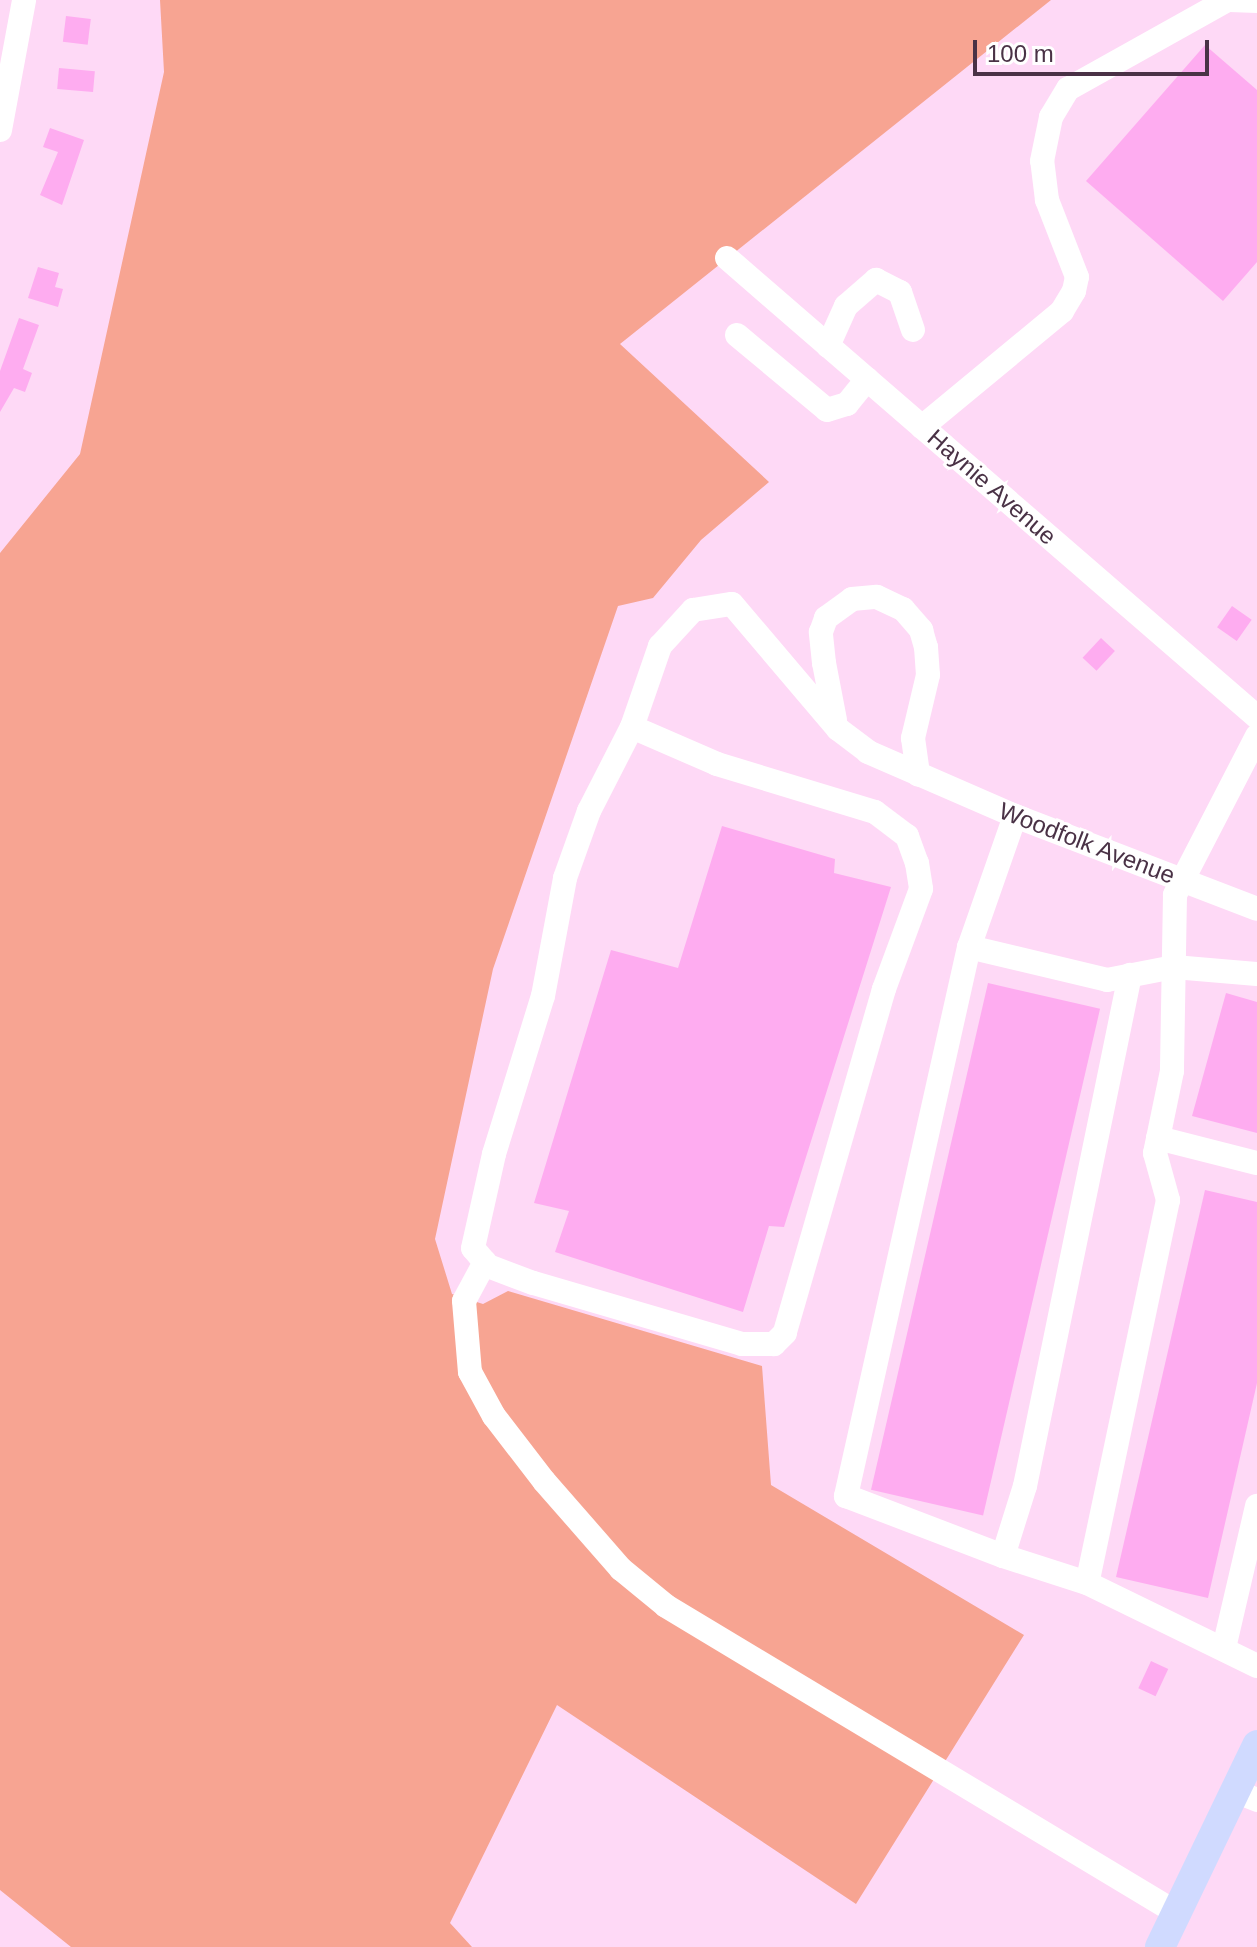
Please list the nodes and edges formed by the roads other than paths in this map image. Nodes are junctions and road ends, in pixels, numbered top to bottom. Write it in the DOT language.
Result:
graph roads {
  1 [pos="24,0"];
  2 [pos="1229,0"];
  3 [pos="1257,1"];
  4 [pos="0,130"];
  5 [pos="727,258"];
  6 [pos="913,330"];
  7 [pos="737,335"];
  8 [pos="828,346"];
  9 [pos="867,379"];
  10 [pos="922,427"];
  11 [pos="1257,717"];
  12 [pos="632,727"];
  13 [pos="838,729"];
  14 [pos="1257,736"];
  15 [pos="918,775"];
  16 [pos="1015,816"];
  17 [pos="1181,879"];
  18 [pos="1257,909"];
  19 [pos="969,947"];
  20 [pos="1174,967"];
  21 [pos="1257,974"];
  22 [pos="1130,975"];
  23 [pos="1158,1138"];
  24 [pos="1257,1163"];
  25 [pos="485,1262"];
  26 [pos="1257,1506"];
  27 [pos="1003,1556"];
  28 [pos="1087,1583"];
  29 [pos="1224,1648"];
  30 [pos="1257,1666"];
  31 [pos="1257,1745"];
  32 [pos="1246,1796"];
  33 [pos="1177,1913"];
  34 [pos="1164,1946"];
  1 -- 4 [label="street"];
  2 -- 3 [label="street"];
  2 -- 10 [label="street"];
  5 -- 8 [label="street, Haynie Avenue"];
  6 -- 8 [label="street"];
  7 -- 9 [label="street"];
  8 -- 9 [label="street, Haynie Avenue"];
  9 -- 10 [label="street, Haynie Avenue"];
  10 -- 11 [label="street, Haynie Avenue"];
  12 -- 13 [label="street, Woodfolk Avenue"];
  12 -- 25 [label="street"];
  12 -- 25 [label="street"];
  13 -- 15 [label="street, Woodfolk Avenue"];
  13 -- 15 [label="street"];
  14 -- 17 [label="street"];
  15 -- 16 [label="street, Woodfolk Avenue"];
  16 -- 17 [label="street, Woodfolk Avenue"];
  16 -- 19 [label="street"];
  17 -- 18 [label="street, Woodfolk Avenue"];
  17 -- 20 [label="street"];
  19 -- 22 [label="street"];
  19 -- 27 [label="street"];
  20 -- 21 [label="street"];
  20 -- 22 [label="street"];
  20 -- 23 [label="street"];
  22 -- 27 [label="street"];
  23 -- 24 [label="street"];
  23 -- 28 [label="street"];
  25 -- 33 [label="street"];
  26 -- 29 [label="street"];
  27 -- 28 [label="street"];
  28 -- 29 [label="street"];
  29 -- 30 [label="street"];
  31 -- 32 [label="main road"];
  32 -- 33 [label="main road"];
  33 -- 34 [label="main road"];
}
